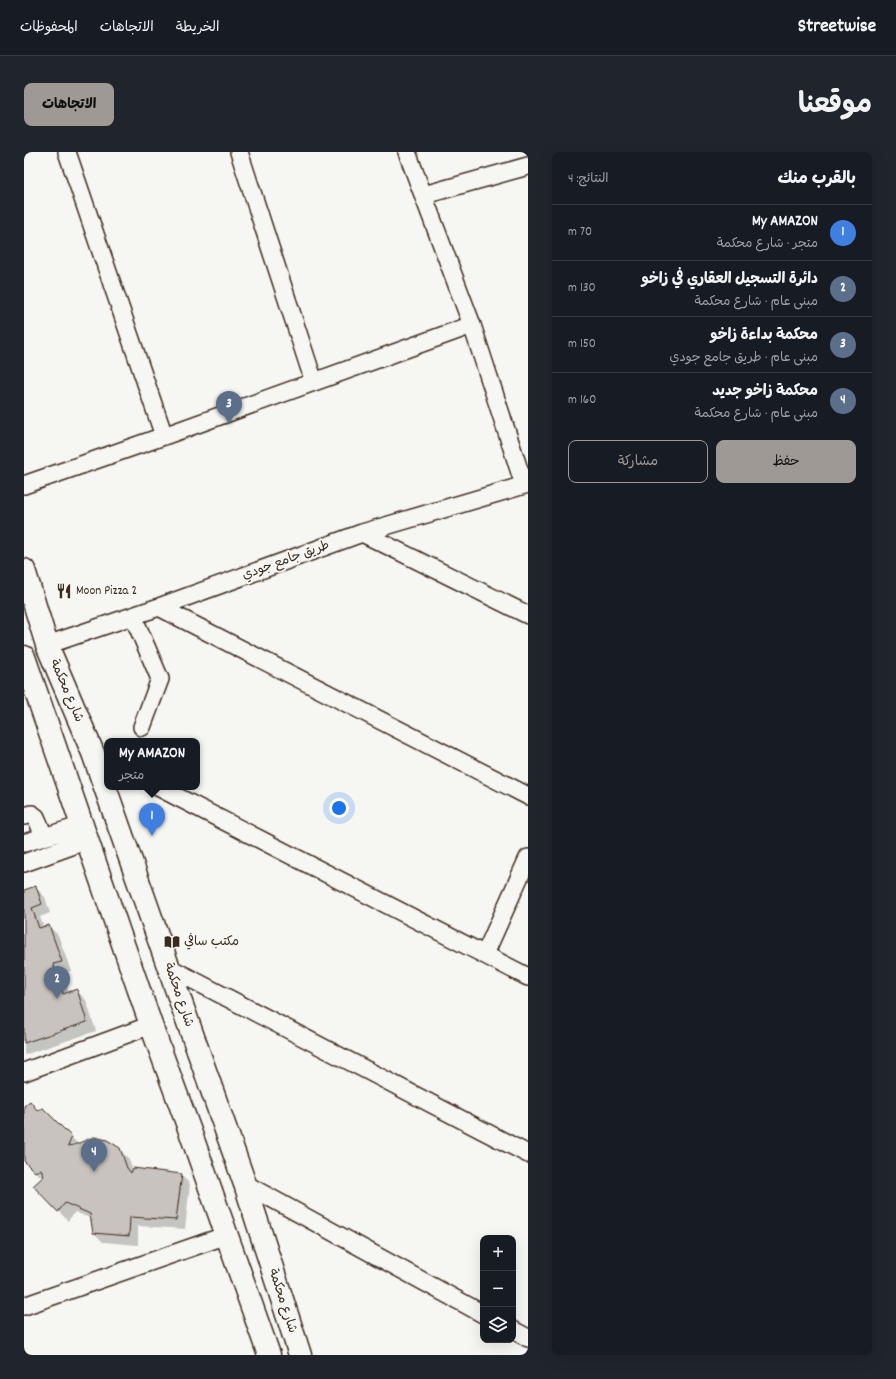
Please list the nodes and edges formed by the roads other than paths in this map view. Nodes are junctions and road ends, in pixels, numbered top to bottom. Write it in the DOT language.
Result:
graph roads {
  1 [pos="67,152"];
  2 [pos="239,152"];
  3 [pos="407,152"];
  4 [pos="528,166"];
  5 [pos="424,195"];
  6 [pos="472,325"];
  7 [pos="314,382"];
  8 [pos="164,436"];
  9 [pos="526,484"];
  10 [pos="24,485"];
  11 [pos="362,533"];
  12 [pos="24,570"];
  13 [pos="159,607"];
  14 [pos="528,615"];
  15 [pos="132,616"];
  16 [pos="47,646"];
  17 [pos="24,657"];
  18 [pos="142,727"];
  19 [pos="100,757"];
  20 [pos="104,769"];
  21 [pos="111,790"];
  22 [pos="164,790"];
  23 [pos="528,796"];
  24 [pos="24,816"];
  25 [pos="85,833"];
  26 [pos="44,836"];
  27 [pos="24,843"];
  28 [pos="528,858"];
  29 [pos="24,863"];
  30 [pos="485,954"];
  31 [pos="168,967"];
  32 [pos="528,977"];
  33 [pos="151,1025"];
  34 [pos="24,1072"];
  35 [pos="223,1123"];
  36 [pos="192,1134"];
  37 [pos="528,1154"];
  38 [pos="244,1184"];
  39 [pos="227,1235"];
  40 [pos="24,1306"];
  41 [pos="480,1312"];
  42 [pos="516,1332"];
  43 [pos="528,1338"];
  44 [pos="269,1355"];
  45 [pos="300,1355"];
  1 -- 8 [label="street"];
  2 -- 7 [label="street"];
  3 -- 5 [label="street"];
  4 -- 5 [label="street"];
  5 -- 6 [label="street"];
  6 -- 7 [label="street"];
  6 -- 9 [label="street"];
  7 -- 8 [label="street"];
  8 -- 10 [label="street"];
  9 -- 11 [label="street, طريق جامع جودي"];
  11 -- 13 [label="street, طريق جامع جودي"];
  11 -- 14 [label="street"];
  12 -- 16 [label="main road, شارع محكمة"];
  13 -- 15 [label="street, طريق جامع جودي"];
  13 -- 23 [label="street"];
  15 -- 16 [label="street, طريق جامع جودي"];
  15 -- 18 [label="street"];
  16 -- 19 [label="main road, شارع محكمة"];
  17 -- 25 [label="main road, شارع محكمة"];
  19 -- 20 [label="main road, شارع محكمة"];
  21 -- 31 [label="main road, شارع محكمة"];
  22 -- 30 [label="street"];
  24 -- 26 [label="street"];
  25 -- 26 [label="street"];
  25 -- 29 [label="street"];
  25 -- 33 [label="main road, شارع محكمة"];
  26 -- 27 [label="street"];
  28 -- 30 [label="street"];
  30 -- 32 [label="street"];
  31 -- 35 [label="main road, شارع محكمة"];
  31 -- 37 [label="street"];
  33 -- 34 [label="street"];
  33 -- 36 [label="main road, شارع محكمة"];
  35 -- 36 [label="main road"];
  35 -- 38 [label="main road, شارع محكمة"];
  36 -- 39 [label="main road, شارع محكمة"];
  38 -- 41 [label="street"];
  38 -- 45 [label="main road, شارع محكمة"];
  39 -- 40 [label="street"];
  39 -- 44 [label="main road, شارع محكمة"];
  42 -- 43 [label="street"];
}
